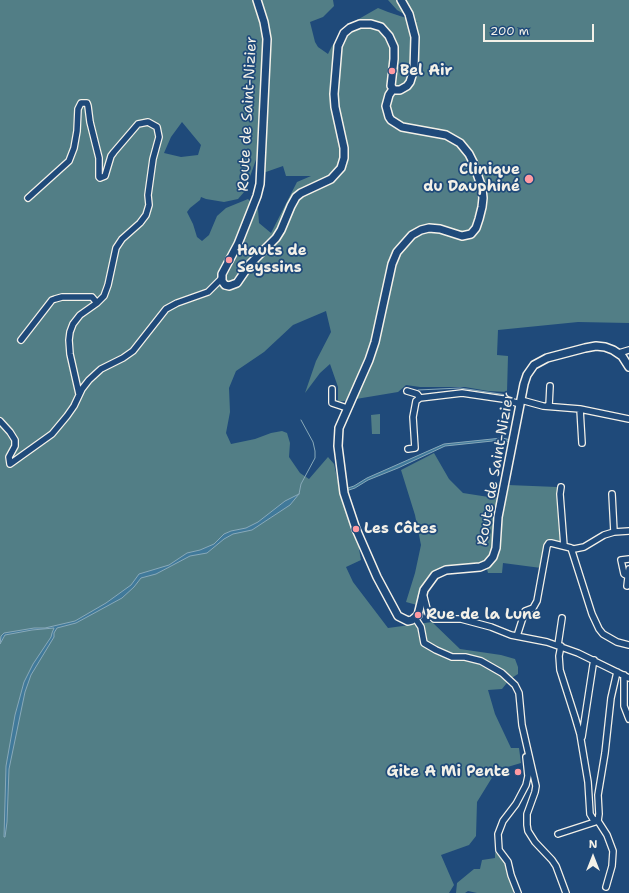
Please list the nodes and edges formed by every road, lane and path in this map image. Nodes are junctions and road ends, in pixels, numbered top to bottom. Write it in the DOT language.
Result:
graph roads {
  1 [pos="258,0"];
  2 [pos="401,0"];
  3 [pos="393,88"];
  4 [pos="28,198"];
  5 [pos="221,279"];
  6 [pos="97,303"];
  7 [pos="21,340"];
  8 [pos="629,350"];
  9 [pos="619,353"];
  10 [pos="629,367"];
  11 [pos="550,386"];
  12 [pos="332,389"];
  13 [pos="407,391"];
  14 [pos="79,394"];
  15 [pos="420,398"];
  16 [pos="520,402"];
  17 [pos="549,406"];
  18 [pos="347,408"];
  19 [pos="580,409"];
  20 [pos="629,420"];
  21 [pos="0,421"];
  22 [pos="582,443"];
  23 [pos="408,449"];
  24 [pos="561,487"];
  25 [pos="612,494"];
  26 [pos="629,531"];
  27 [pos="614,532"];
  28 [pos="564,546"];
  29 [pos="571,548"];
  30 [pos="629,559"];
  31 [pos="629,569"];
  32 [pos="628,576"];
  33 [pos="627,586"];
  34 [pos="422,596"];
  35 [pos="415,618"];
  36 [pos="562,618"];
  37 [pos="517,636"];
  38 [pos="629,645"];
  39 [pos="560,646"];
  40 [pos="594,660"];
  41 [pos="617,672"];
  42 [pos="627,677"];
  43 [pos="629,719"];
  44 [pos="581,741"];
  45 [pos="528,754"];
  46 [pos="598,821"];
  47 [pos="558,834"];
  48 [pos="606,887"];
  49 [pos="518,893"];
  50 [pos="566,893"];
  1 -- 5 [label="main road, Route de Saint-Nizier"];
  2 -- 3 [label="main road"];
  3 -- 5 [label="main road"];
  3 -- 18 [label="main road"];
  4 -- 6 [label="street"];
  5 -- 14 [label="street"];
  6 -- 7 [label="street"];
  6 -- 14 [label="street"];
  8 -- 9 [label="street"];
  9 -- 10 [label="main road"];
  9 -- 16 [label="main road, Route de Saint-Nizier"];
  11 -- 17 [label="street"];
  12 -- 18 [label="street"];
  13 -- 15 [label="street"];
  14 -- 21 [label="street"];
  15 -- 16 [label="street"];
  15 -- 23 [label="street"];
  16 -- 17 [label="street"];
  16 -- 34 [label="main road, Route de Saint-Nizier"];
  17 -- 19 [label="street"];
  18 -- 35 [label="main road"];
  19 -- 20 [label="street"];
  19 -- 22 [label="street"];
  24 -- 28 [label="street"];
  25 -- 27 [label="street"];
  26 -- 27 [label="street"];
  27 -- 29 [label="street"];
  28 -- 29 [label="street"];
  28 -- 37 [label="street"];
  29 -- 38 [label="street"];
  30 -- 32 [label="street"];
  31 -- 32 [label="street"];
  32 -- 33 [label="street"];
  34 -- 35 [label="main road, Route de Saint-Nizier"];
  34 -- 37 [label="street"];
  35 -- 45 [label="street"];
  36 -- 39 [label="street"];
  37 -- 39 [label="street"];
  39 -- 40 [label="street"];
  39 -- 44 [label="street"];
  40 -- 41 [label="street"];
  40 -- 44 [label="street"];
  41 -- 42 [label="street"];
  41 -- 46 [label="street"];
  42 -- 43 [label="street"];
  44 -- 46 [label="street"];
  45 -- 49 [label="street"];
  45 -- 50 [label="street"];
  46 -- 47 [label="street"];
  46 -- 48 [label="street"];
}
